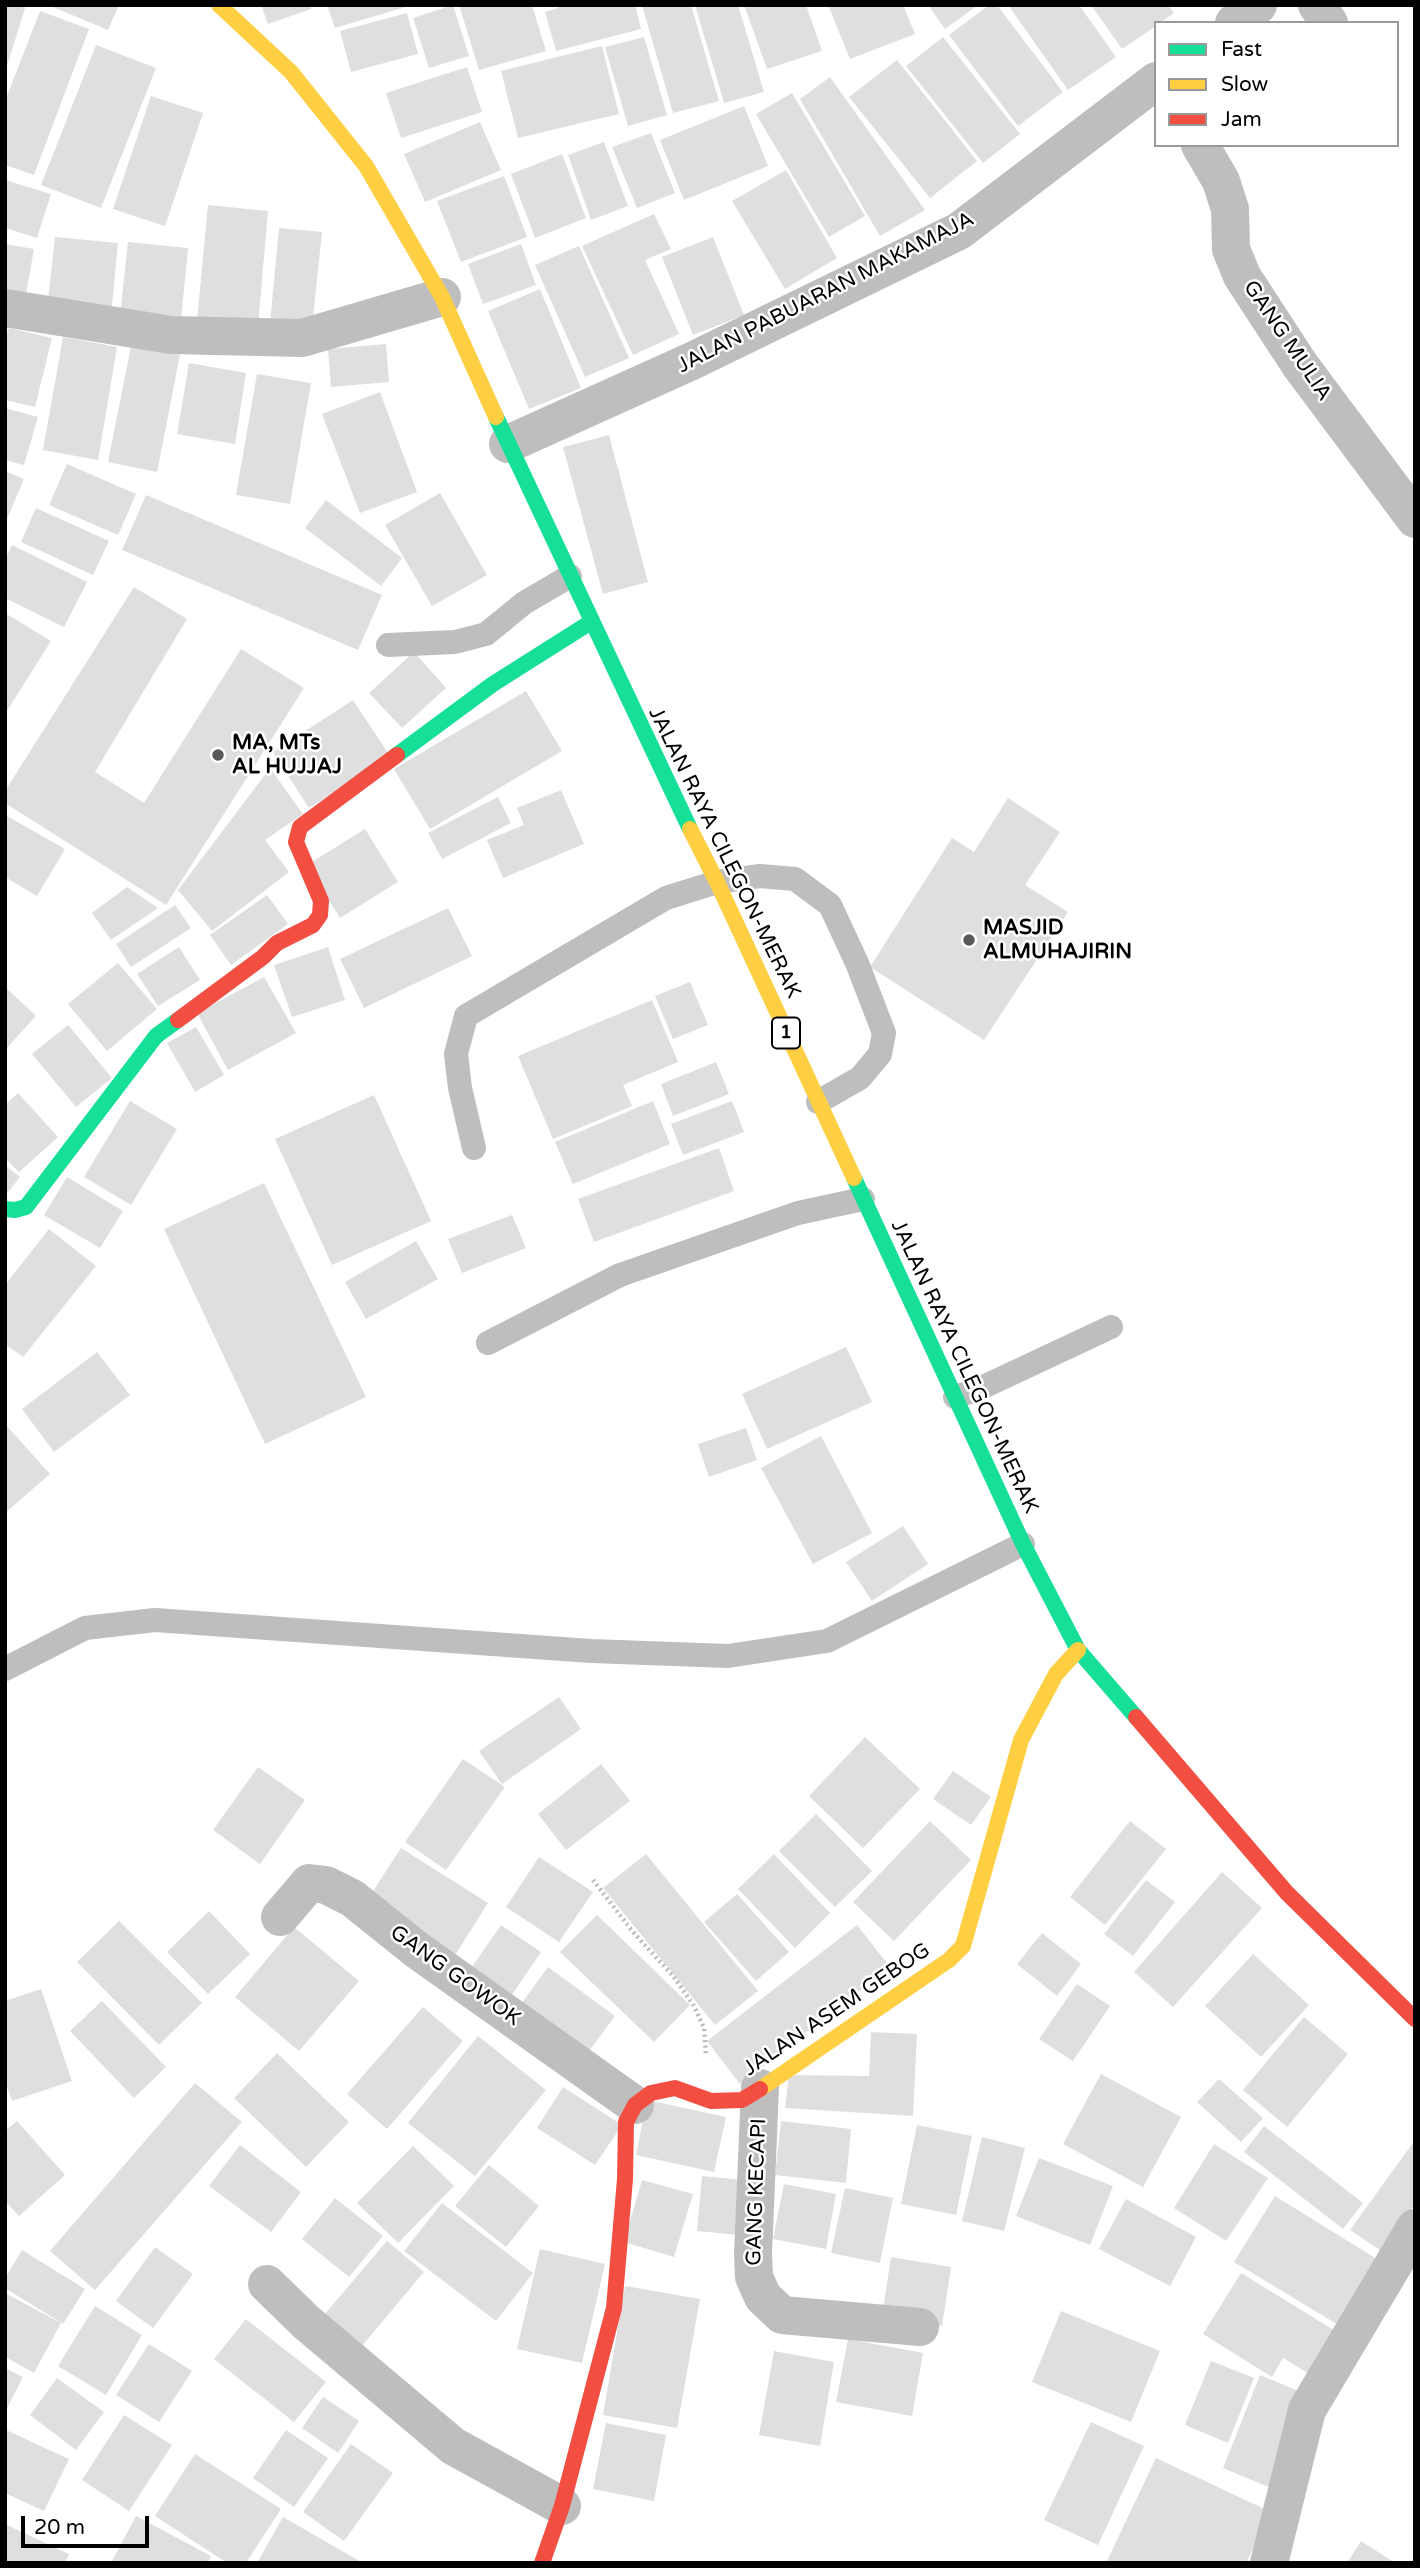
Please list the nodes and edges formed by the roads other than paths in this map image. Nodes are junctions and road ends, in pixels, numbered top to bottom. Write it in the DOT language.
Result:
graph roads {
  1 [pos="219,5"];
  2 [pos="1258,5"];
  3 [pos="1317,5"];
  4 [pos="1237,21"];
  5 [pos="1328,21"];
  6 [pos="1154,83"];
  7 [pos="1201,147"];
  8 [pos="442,297"];
  9 [pos="5,308"];
  10 [pos="508,444"];
  11 [pos="1415,519"];
  12 [pos="569,576"];
  13 [pos="591,622"];
  14 [pos="388,645"];
  15 [pos="717,882"];
  16 [pos="818,1101"];
  17 [pos="474,1148"];
  18 [pos="863,1199"];
  19 [pos="5,1209"];
  20 [pos="1111,1327"];
  21 [pos="488,1343"];
  22 [pos="955,1397"];
  23 [pos="1023,1544"];
  24 [pos="1078,1650"];
  25 [pos="5,1669"];
  26 [pos="280,1917"];
  27 [pos="1413,2013"];
  28 [pos="760,2088"];
  29 [pos="635,2105"];
  30 [pos="1415,2228"];
  31 [pos="267,2284"];
  32 [pos="920,2327"];
  33 [pos="562,2506"];
  34 [pos="542,2563"];
  35 [pos="1269,2563"];
  1 -- 8 [label="main road, JALAN RAYA CILEGON-MERAK / 1"];
  2 -- 4 [label="street"];
  3 -- 5 [label="street"];
  6 -- 10 [label="street, JALAN PABUARAN MAKAMAJA"];
  7 -- 11 [label="street, GANG MULIA"];
  8 -- 9 [label="street"];
  8 -- 10 [label="main road, JALAN RAYA CILEGON-MERAK / 1"];
  10 -- 12 [label="main road, JALAN RAYA CILEGON-MERAK / 1"];
  12 -- 13 [label="main road, JALAN RAYA CILEGON-MERAK / 1"];
  12 -- 14 [label="lane"];
  13 -- 15 [label="main road, JALAN RAYA CILEGON-MERAK / 1"];
  13 -- 19 [label="main road"];
  15 -- 16 [label="main road, JALAN RAYA CILEGON-MERAK / 1"];
  15 -- 16 [label="lane"];
  15 -- 17 [label="lane"];
  16 -- 18 [label="main road, JALAN RAYA CILEGON-MERAK / 1"];
  18 -- 21 [label="lane"];
  18 -- 22 [label="main road, JALAN RAYA CILEGON-MERAK / 1"];
  20 -- 22 [label="lane"];
  22 -- 23 [label="main road, JALAN RAYA CILEGON-MERAK / 1"];
  23 -- 24 [label="main road, JALAN RAYA CILEGON-MERAK / 1"];
  23 -- 25 [label="lane"];
  24 -- 27 [label="main road, JALAN RAYA CILEGON-MERAK / 1"];
  24 -- 28 [label="main road, JALAN ASEM GEBOG"];
  26 -- 29 [label="street, GANG GOWOK"];
  28 -- 29 [label="main road, JALAN ASEM GEBOG"];
  28 -- 32 [label="street, GANG KECAPI"];
  29 -- 33 [label="main road"];
  30 -- 35 [label="street"];
  31 -- 33 [label="street"];
  33 -- 34 [label="main road"];
}
